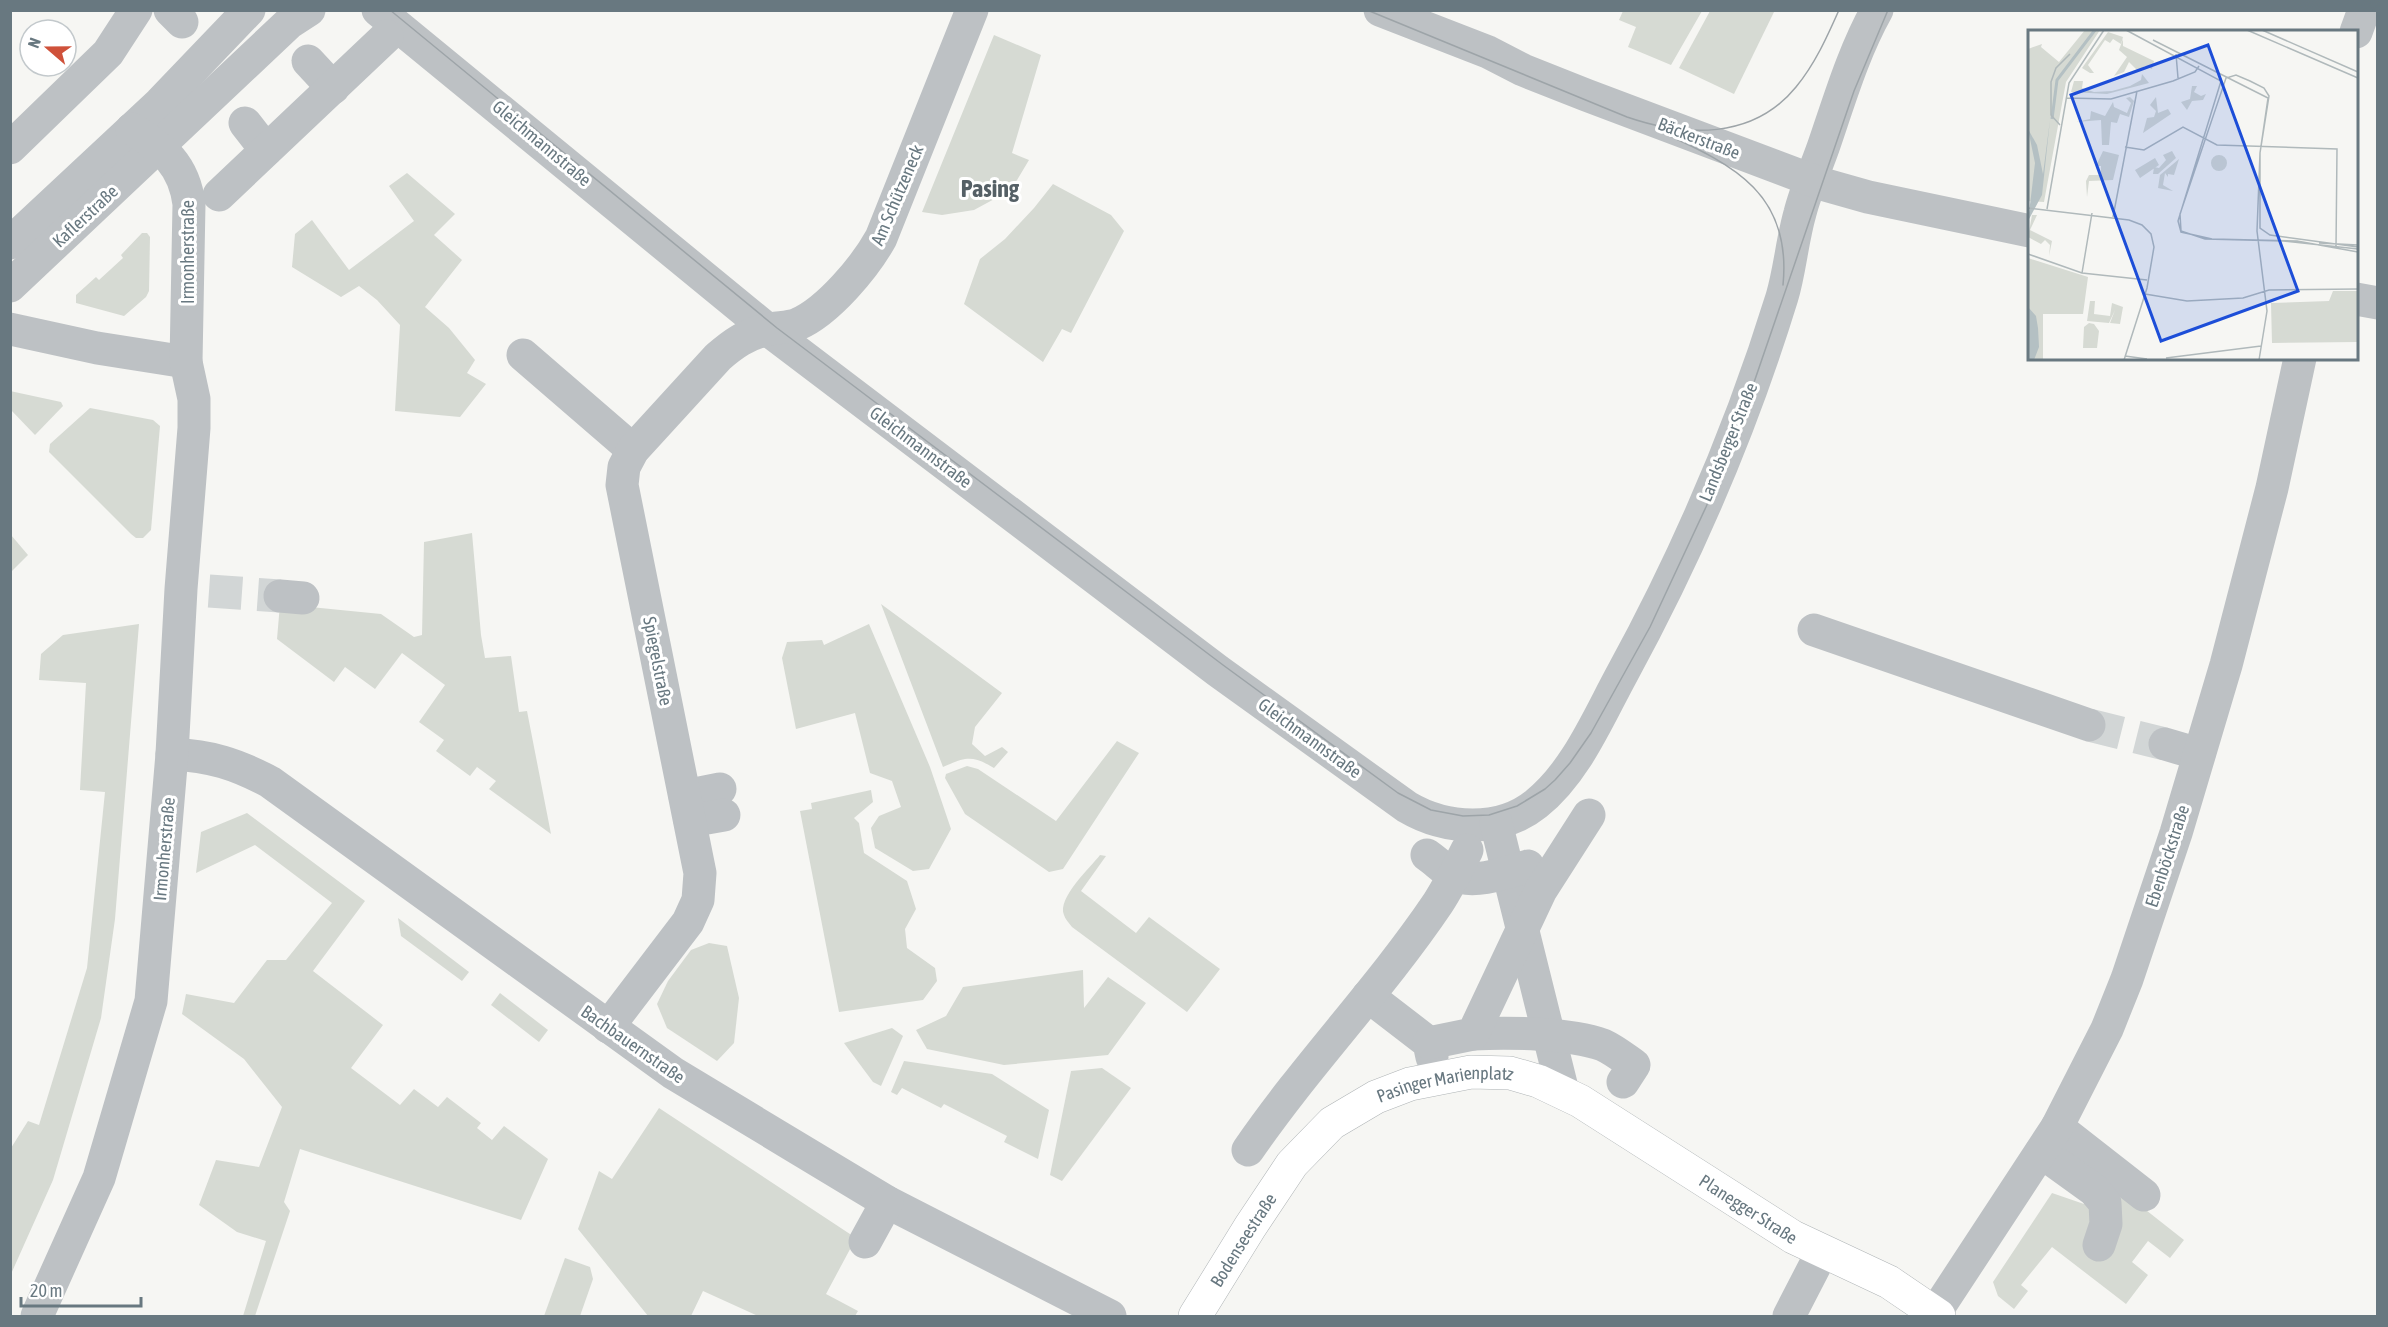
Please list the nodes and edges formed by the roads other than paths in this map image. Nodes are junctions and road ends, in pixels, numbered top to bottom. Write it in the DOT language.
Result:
graph roads {
  1 [pos="249,10"];
  2 [pos="309,10"];
  3 [pos="972,10"];
  4 [pos="1380,10"];
  5 [pos="1877,10"];
  6 [pos="2364,10"];
  7 [pos="392,17"];
  8 [pos="123,23"];
  9 [pos="2357,30"];
  10 [pos="308,61"];
  11 [pos="333,88"];
  12 [pos="244,123"];
  13 [pos="132,129"];
  14 [pos="28,139"];
  15 [pos="160,146"];
  16 [pos="266,150"];
  17 [pos="1811,180"];
  18 [pos="219,195"];
  19 [pos="2028,231"];
  20 [pos="10,243"];
  21 [pos="10,286"];
  22 [pos="2358,299"];
  23 [pos="2378,303"];
  24 [pos="767,329"];
  25 [pos="10,330"];
  26 [pos="523,355"];
  27 [pos="2300,360"];
  28 [pos="186,362"];
  29 [pos="633,450"];
  30 [pos="1814,630"];
  31 [pos="2088,725"];
  32 [pos="2165,744"];
  33 [pos="172,754"];
  34 [pos="2199,754"];
  35 [pos="722,802"];
  36 [pos="687,809"];
  37 [pos="1589,815"];
  38 [pos="1496,823"];
  39 [pos="1566,851"];
  40 [pos="1427,855"];
  41 [pos="1461,863"];
  42 [pos="1508,872"];
  43 [pos="1522,930"];
  44 [pos="1368,996"];
  45 [pos="608,1027"];
  46 [pos="1473,1034"];
  47 [pos="1550,1036"];
  48 [pos="1623,1082"];
  49 [pos="1563,1092"];
  50 [pos="2049,1140"];
  51 [pos="1248,1150"];
  52 [pos="1292,1164"];
  53 [pos="2144,1195"];
  54 [pos="887,1202"];
  55 [pos="865,1242"];
  56 [pos="2100,1245"];
  57 [pos="1822,1252"];
  58 [pos="1937,1315"];
  59 [pos="37,1317"];
  60 [pos="1110,1317"];
  61 [pos="1195,1317"];
  62 [pos="1789,1317"];
  1 -- 13 [label="street, Kaflerstraße"];
  2 -- 15 [label="street, Kaflerstraße"];
  3 -- 24 [label="street, Am Schützeneck"];
  4 -- 17 [label="street, Bäckerstraße"];
  5 -- 17 [label="street, Landsberger Straße"];
  6 -- 9 [label="street"];
  7 -- 11 [label="street"];
  7 -- 24 [label="street, Gleichmannstraße"];
  8 -- 14 [label="street"];
  10 -- 11 [label="street"];
  11 -- 16 [label="street"];
  12 -- 16 [label="street"];
  13 -- 15 [label="street, Irmonherstraße"];
  13 -- 20 [label="street, Kaflerstraße"];
  15 -- 21 [label="street, Kaflerstraße"];
  15 -- 28 [label="street, Irmonherstraße"];
  16 -- 18 [label="street"];
  17 -- 19 [label="street, Bäckerstraße"];
  17 -- 38 [label="street, Landsberger Straße"];
  22 -- 23 [label="street"];
  24 -- 29 [label="street, Spiegelstraße"];
  24 -- 38 [label="street, Gleichmannstraße"];
  25 -- 28 [label="street"];
  26 -- 29 [label="street"];
  27 -- 34 [label="street, Ebenböckstraße"];
  28 -- 33 [label="street, Irmonherstraße"];
  29 -- 36 [label="street, Spiegelstraße"];
  30 -- 31 [label="street"];
  32 -- 34 [label="street"];
  33 -- 45 [label="street, Bachbauernstraße"];
  33 -- 59 [label="street, Irmonherstraße"];
  34 -- 50 [label="street, Ebenböckstraße"];
  35 -- 36 [label="street"];
  36 -- 45 [label="street, Spiegelstraße"];
  37 -- 39 [label="street"];
  38 -- 42 [label="street"];
  39 -- 42 [label="street"];
  39 -- 43 [label="street"];
  40 -- 41 [label="street"];
  41 -- 42 [label="street"];
  41 -- 44 [label="street"];
  42 -- 43 [label="street"];
  43 -- 46 [label="street"];
  43 -- 47 [label="street"];
  44 -- 46 [label="street"];
  44 -- 51 [label="street"];
  45 -- 54 [label="street, Bachbauernstraße"];
  46 -- 47 [label="street"];
  47 -- 48 [label="street"];
  47 -- 49 [label="street"];
  49 -- 52 [label="main road, Pasinger Marienplatz"];
  49 -- 57 [label="main road, Planegger Straße"];
  50 -- 53 [label="street"];
  50 -- 56 [label="street"];
  50 -- 58 [label="street, Ebenböckstraße"];
  52 -- 61 [label="main road, Bodenseestraße"];
  54 -- 55 [label="street"];
  54 -- 60 [label="street, Bachbauernstraße"];
  57 -- 58 [label="main road, Planegger Straße"];
  57 -- 62 [label="street"];
}
